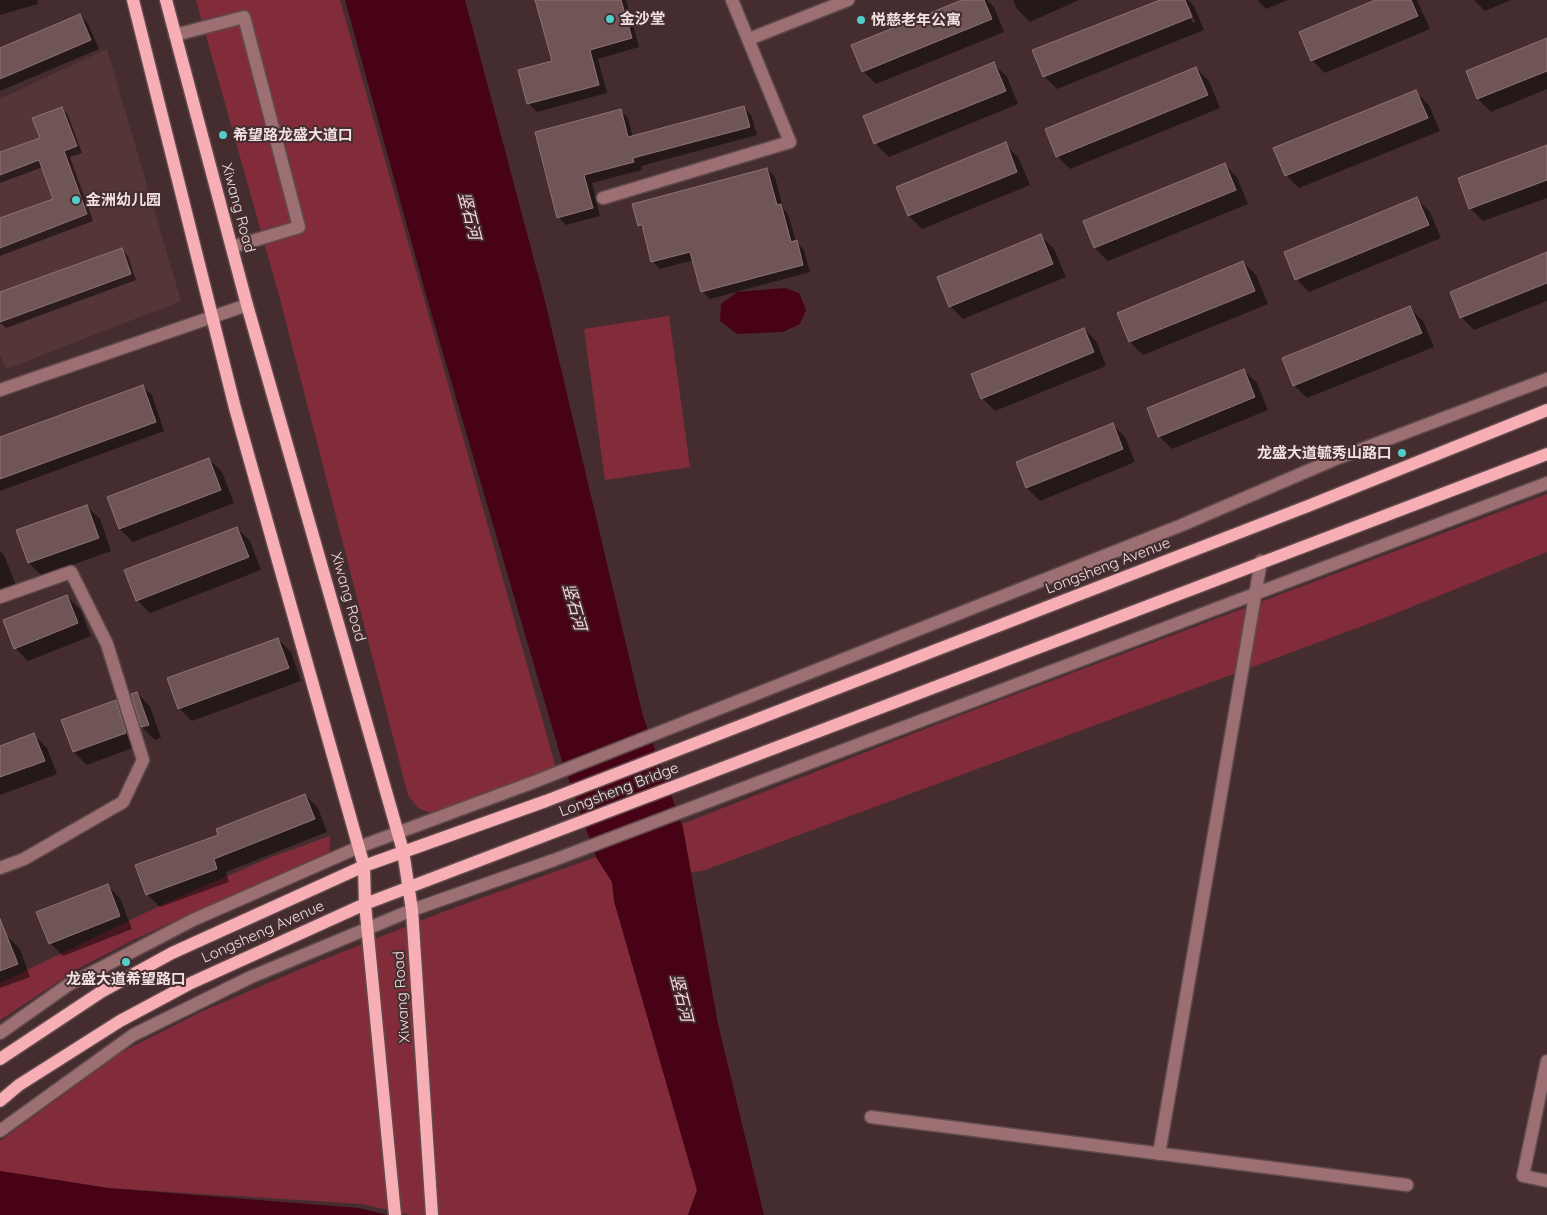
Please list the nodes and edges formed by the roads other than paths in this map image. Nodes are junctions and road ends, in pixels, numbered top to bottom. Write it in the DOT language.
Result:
graph roads {
  1 [pos="133,0"];
  2 [pos="166,0"];
  3 [pos="732,0"];
  4 [pos="848,0"];
  5 [pos="175,36"];
  6 [pos="749,39"];
  7 [pos="603,198"];
  8 [pos="232,248"];
  9 [pos="247,305"];
  10 [pos="213,315"];
  11 [pos="1547,379"];
  12 [pos="0,390"];
  13 [pos="1547,410"];
  14 [pos="1547,454"];
  15 [pos="1547,483"];
  16 [pos="1261,561"];
  17 [pos="0,597"];
  18 [pos="678,749"];
  19 [pos="546,801"];
  20 [pos="558,832"];
  21 [pos="397,833"];
  22 [pos="360,847"];
  23 [pos="403,851"];
  24 [pos="364,866"];
  25 [pos="0,868"];
  26 [pos="410,886"];
  27 [pos="365,904"];
  28 [pos="412,910"];
  29 [pos="369,928"];
  30 [pos="0,1034"];
  31 [pos="0,1059"];
  32 [pos="1547,1061"];
  33 [pos="0,1101"];
  34 [pos="871,1117"];
  35 [pos="0,1131"];
  36 [pos="1159,1154"];
  37 [pos="1547,1181"];
  38 [pos="1407,1185"];
  39 [pos="395,1215"];
  40 [pos="432,1215"];
  1 -- 10 [label="main road, Xiwang Road"];
  2 -- 5 [label="main road, Xiwang Road"];
  3 -- 6 [label="street"];
  4 -- 6 [label="street"];
  5 -- 8 [label="main road, Xiwang Road"];
  5 -- 8 [label="street"];
  6 -- 7 [label="street"];
  8 -- 9 [label="main road, Xiwang Road"];
  9 -- 10 [label="street"];
  9 -- 21 [label="main road, Xiwang Road"];
  10 -- 12 [label="street"];
  10 -- 22 [label="main road, Xiwang Road"];
  11 -- 21 [label="street"];
  13 -- 18 [label="main road, Longsheng Avenue"];
  14 -- 16 [label="main road"];
  15 -- 28 [label="street"];
  16 -- 20 [label="main road, Longsheng Bridge"];
  16 -- 36 [label="street"];
  17 -- 25 [label="street"];
  18 -- 19 [label="main road, Longsheng Bridge"];
  19 -- 23 [label="main road, Longsheng Avenue"];
  20 -- 26 [label="main road, Longsheng Avenue"];
  21 -- 22 [label="street"];
  21 -- 23 [label="main road, Xiwang Road"];
  22 -- 24 [label="main road, Xiwang Road"];
  22 -- 30 [label="street"];
  23 -- 24 [label="main road, Longsheng Avenue"];
  23 -- 26 [label="main road, Xiwang Road"];
  24 -- 27 [label="main road, Xiwang Road"];
  24 -- 31 [label="main road, Longsheng Avenue"];
  26 -- 27 [label="main road, Longsheng Avenue"];
  26 -- 28 [label="main road, Xiwang Road"];
  27 -- 29 [label="main road, Xiwang Road"];
  27 -- 33 [label="main road, Longsheng Avenue"];
  28 -- 29 [label="street"];
  28 -- 40 [label="main road, Xiwang Road"];
  29 -- 35 [label="street"];
  29 -- 39 [label="main road, Xiwang Road"];
  32 -- 37 [label="street"];
  34 -- 36 [label="street"];
  36 -- 38 [label="street"];
}
